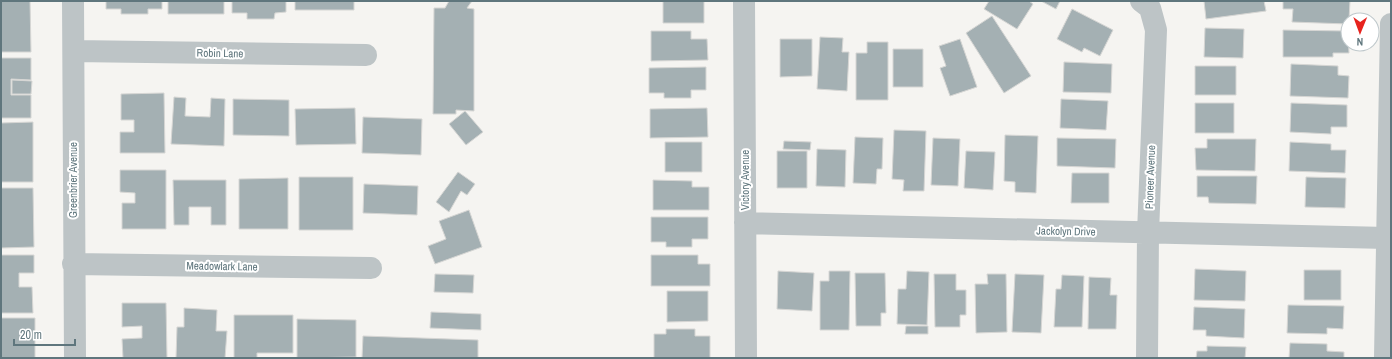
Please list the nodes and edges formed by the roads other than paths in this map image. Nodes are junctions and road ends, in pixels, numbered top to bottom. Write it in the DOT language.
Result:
graph roads {
  1 [pos="73,1"];
  2 [pos="744,1"];
  3 [pos="1141,1"];
  4 [pos="1391,24"];
  5 [pos="74,51"];
  6 [pos="366,55"];
  7 [pos="745,223"];
  8 [pos="1148,233"];
  9 [pos="1388,238"];
  10 [pos="73,264"];
  11 [pos="371,268"];
  12 [pos="75,358"];
  13 [pos="746,358"];
  14 [pos="1147,358"];
  15 [pos="1385,358"];
  1 -- 5 [label="street, Greenbrier Avenue"];
  2 -- 7 [label="street, Victory Avenue"];
  3 -- 8 [label="street, Pioneer Avenue"];
  4 -- 9 [label="street"];
  5 -- 6 [label="street, Robin Lane"];
  5 -- 10 [label="street, Greenbrier Avenue"];
  7 -- 8 [label="street, Jackolyn Drive"];
  7 -- 13 [label="street, Victory Avenue"];
  8 -- 9 [label="street, Jackolyn Drive"];
  8 -- 14 [label="street, Pioneer Avenue"];
  9 -- 15 [label="street"];
  10 -- 11 [label="street, Meadowlark Lane"];
  10 -- 12 [label="street, Greenbrier Avenue"];
}
